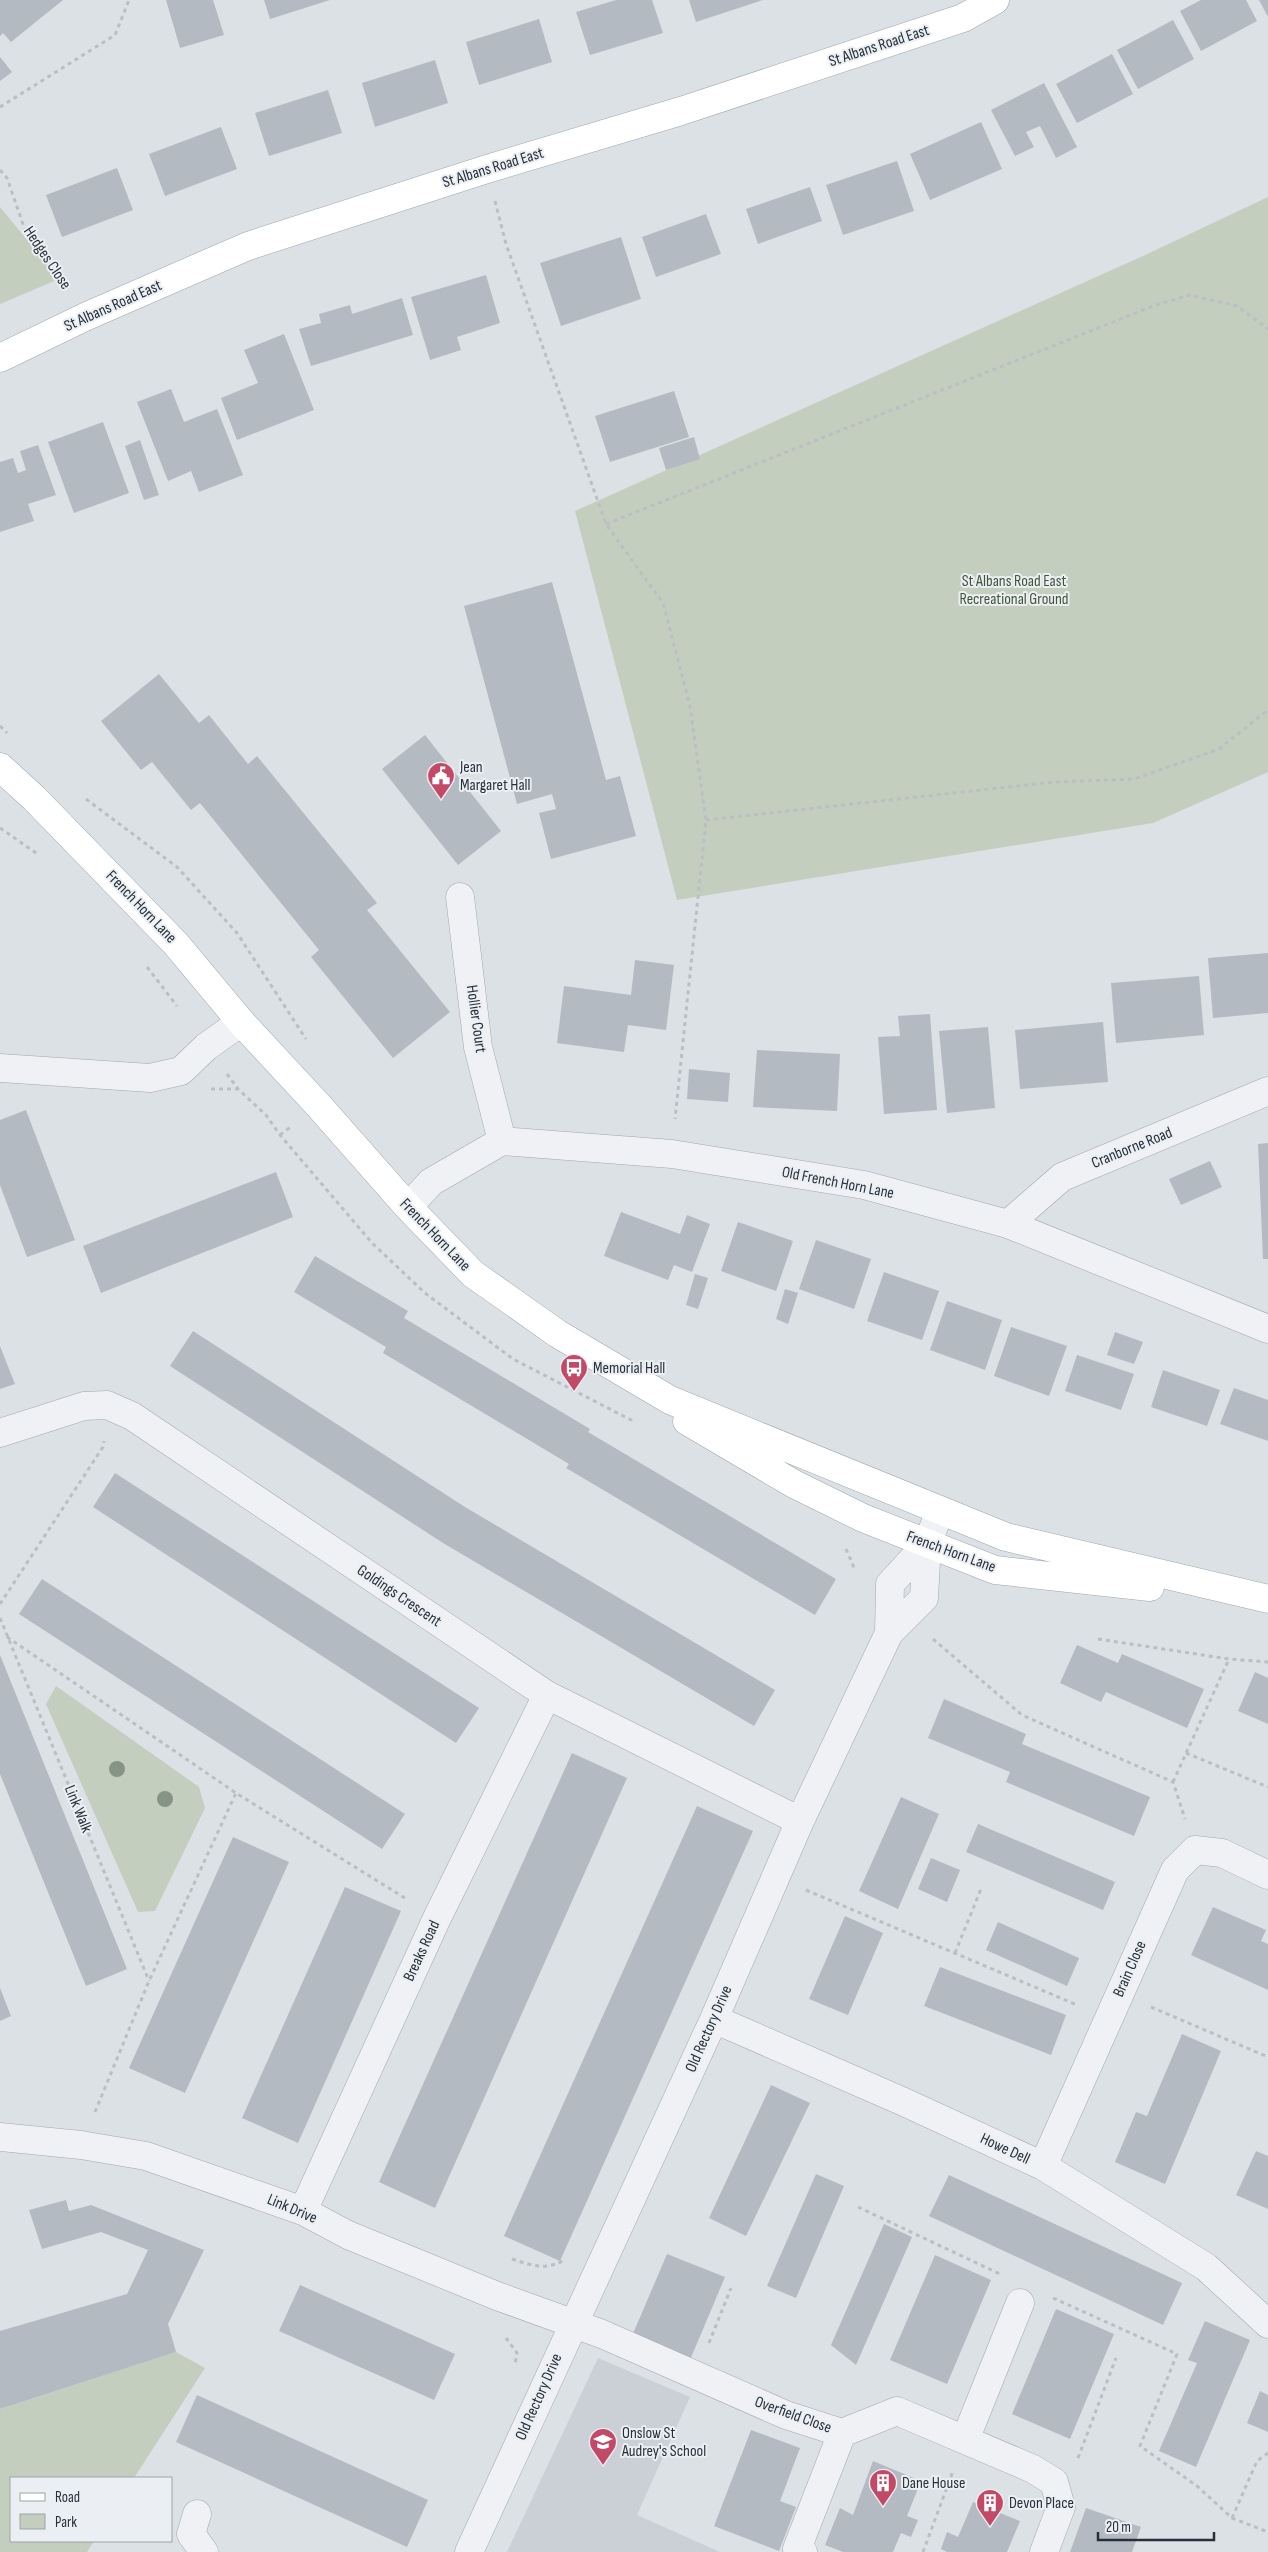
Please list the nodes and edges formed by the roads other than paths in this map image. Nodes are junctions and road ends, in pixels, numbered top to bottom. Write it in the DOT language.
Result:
graph roads {
  1 [pos="995,0"];
  2 [pos="0,358"];
  3 [pos="0,767"];
  4 [pos="0,792"];
  5 [pos="34,798"];
  6 [pos="460,897"];
  7 [pos="241,1022"];
  8 [pos="0,1068"];
  9 [pos="1268,1092"];
  10 [pos="502,1140"];
  11 [pos="408,1207"];
  12 [pos="1008,1224"];
  13 [pos="1268,1329"];
  14 [pos="670,1400"];
  15 [pos="0,1433"];
  16 [pos="940,1511"];
  17 [pos="927,1544"];
  18 [pos="1268,1599"];
  19 [pos="548,1695"];
  20 [pos="800,1821"];
  21 [pos="1268,1875"];
  22 [pos="714,2019"];
  23 [pos="0,2137"];
  24 [pos="1042,2166"];
  25 [pos="303,2211"];
  26 [pos="1020,2303"];
  27 [pos="573,2323"];
  28 [pos="1268,2324"];
  29 [pos="842,2433"];
  30 [pos="965,2440"];
  31 [pos="196,2514"];
  32 [pos="204,2552"];
  33 [pos="469,2552"];
  34 [pos="803,2552"];
  35 [pos="1044,2552"];
  1 -- 2 [label="main road, St Albans Road East"];
  3 -- 5 [label="main road, French Horn Lane"];
  4 -- 5 [label="main road"];
  5 -- 7 [label="main road, French Horn Lane"];
  6 -- 10 [label="street, Hollier Court"];
  7 -- 8 [label="street"];
  7 -- 11 [label="main road, French Horn Lane"];
  9 -- 12 [label="street, Cranborne Road"];
  10 -- 11 [label="street"];
  10 -- 12 [label="street, Old French Horn Lane"];
  11 -- 14 [label="main road, French Horn Lane"];
  12 -- 13 [label="street, Old French Horn Lane"];
  14 -- 16 [label="main road, French Horn Lane"];
  14 -- 17 [label="main road, French Horn Lane"];
  15 -- 19 [label="street, Goldings Crescent"];
  16 -- 17 [label="street"];
  16 -- 18 [label="main road, French Horn Lane"];
  17 -- 18 [label="main road, French Horn Lane"];
  17 -- 20 [label="street, Old Rectory Drive"];
  19 -- 20 [label="street, Goldings Crescent"];
  19 -- 25 [label="street, Breaks Road"];
  20 -- 22 [label="street, Old Rectory Drive"];
  21 -- 24 [label="street, Brain Close"];
  22 -- 24 [label="street, Howe Dell"];
  22 -- 27 [label="street, Old Rectory Drive"];
  23 -- 25 [label="street, Link Drive"];
  24 -- 28 [label="street, Howe Dell"];
  25 -- 27 [label="street, Link Drive"];
  26 -- 30 [label="street"];
  27 -- 29 [label="street, Overfield Close"];
  27 -- 33 [label="street, Old Rectory Drive"];
  29 -- 30 [label="street, Overfield Close"];
  29 -- 34 [label="street"];
  30 -- 35 [label="street, Overfield Close"];
  31 -- 32 [label="street"];
}
